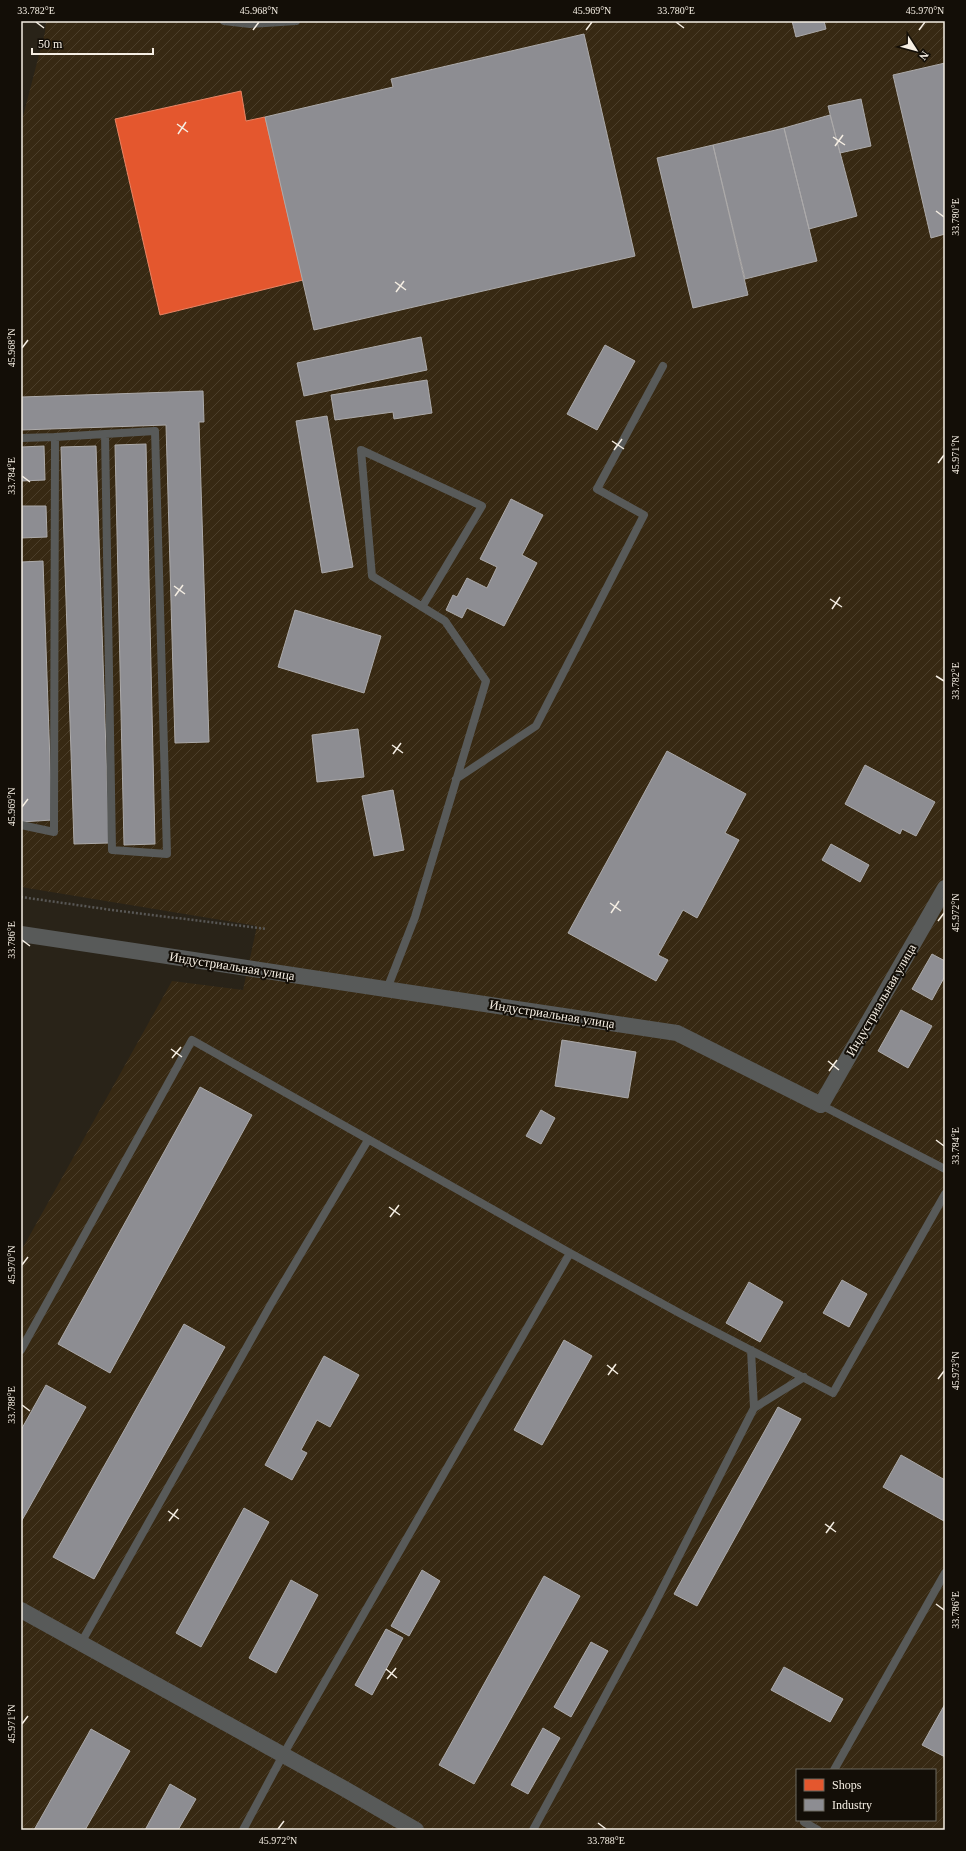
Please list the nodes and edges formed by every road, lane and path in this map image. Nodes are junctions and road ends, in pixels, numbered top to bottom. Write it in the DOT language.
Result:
graph roads {
  1 [pos="224,21"];
  2 [pos="296,21"];
  3 [pos="663,366"];
  4 [pos="105,434"];
  5 [pos="55,437"];
  6 [pos="21,438"];
  7 [pos="422,607"];
  8 [pos="456,779"];
  9 [pos="21,825"];
  10 [pos="945,888"];
  11 [pos="21,897"];
  12 [pos="267,929"];
  13 [pos="21,934"];
  14 [pos="387,989"];
  15 [pos="821,1105"];
  16 [pos="368,1140"];
  17 [pos="945,1169"];
  18 [pos="945,1194"];
  19 [pos="570,1253"];
  20 [pos="21,1350"];
  21 [pos="751,1350"];
  22 [pos="804,1377"];
  23 [pos="754,1408"];
  24 [pos="945,1573"];
  25 [pos="21,1610"];
  26 [pos="81,1643"];
  27 [pos="283,1755"];
  28 [pos="835,1769"];
  29 [pos="803,1824"];
  30 [pos="243,1830"];
  31 [pos="416,1830"];
  32 [pos="533,1830"];
  33 [pos="818,1830"];
  1 -- 2 [label="lane"];
  3 -- 8 [label="lane"];
  4 -- 4 [label="lane"];
  4 -- 5 [label="lane"];
  5 -- 6 [label="lane"];
  5 -- 9 [label="lane"];
  7 -- 7 [label="lane"];
  7 -- 8 [label="lane"];
  8 -- 14 [label="lane"];
  10 -- 15 [label="street, Индустриальная улица"];
  11 -- 12 [label="path"];
  13 -- 14 [label="street, Индустриальная улица"];
  14 -- 15 [label="street, Индустриальная улица"];
  15 -- 17 [label="lane"];
  16 -- 19 [label="lane"];
  16 -- 20 [label="lane"];
  16 -- 26 [label="lane"];
  18 -- 22 [label="lane"];
  19 -- 21 [label="lane"];
  19 -- 27 [label="lane"];
  21 -- 22 [label="lane"];
  21 -- 23 [label="lane"];
  22 -- 23 [label="lane"];
  23 -- 32 [label="lane"];
  24 -- 28 [label="lane"];
  25 -- 26 [label="street"];
  26 -- 27 [label="street"];
  27 -- 30 [label="lane"];
  27 -- 31 [label="street"];
  29 -- 33 [label="lane"];
}
